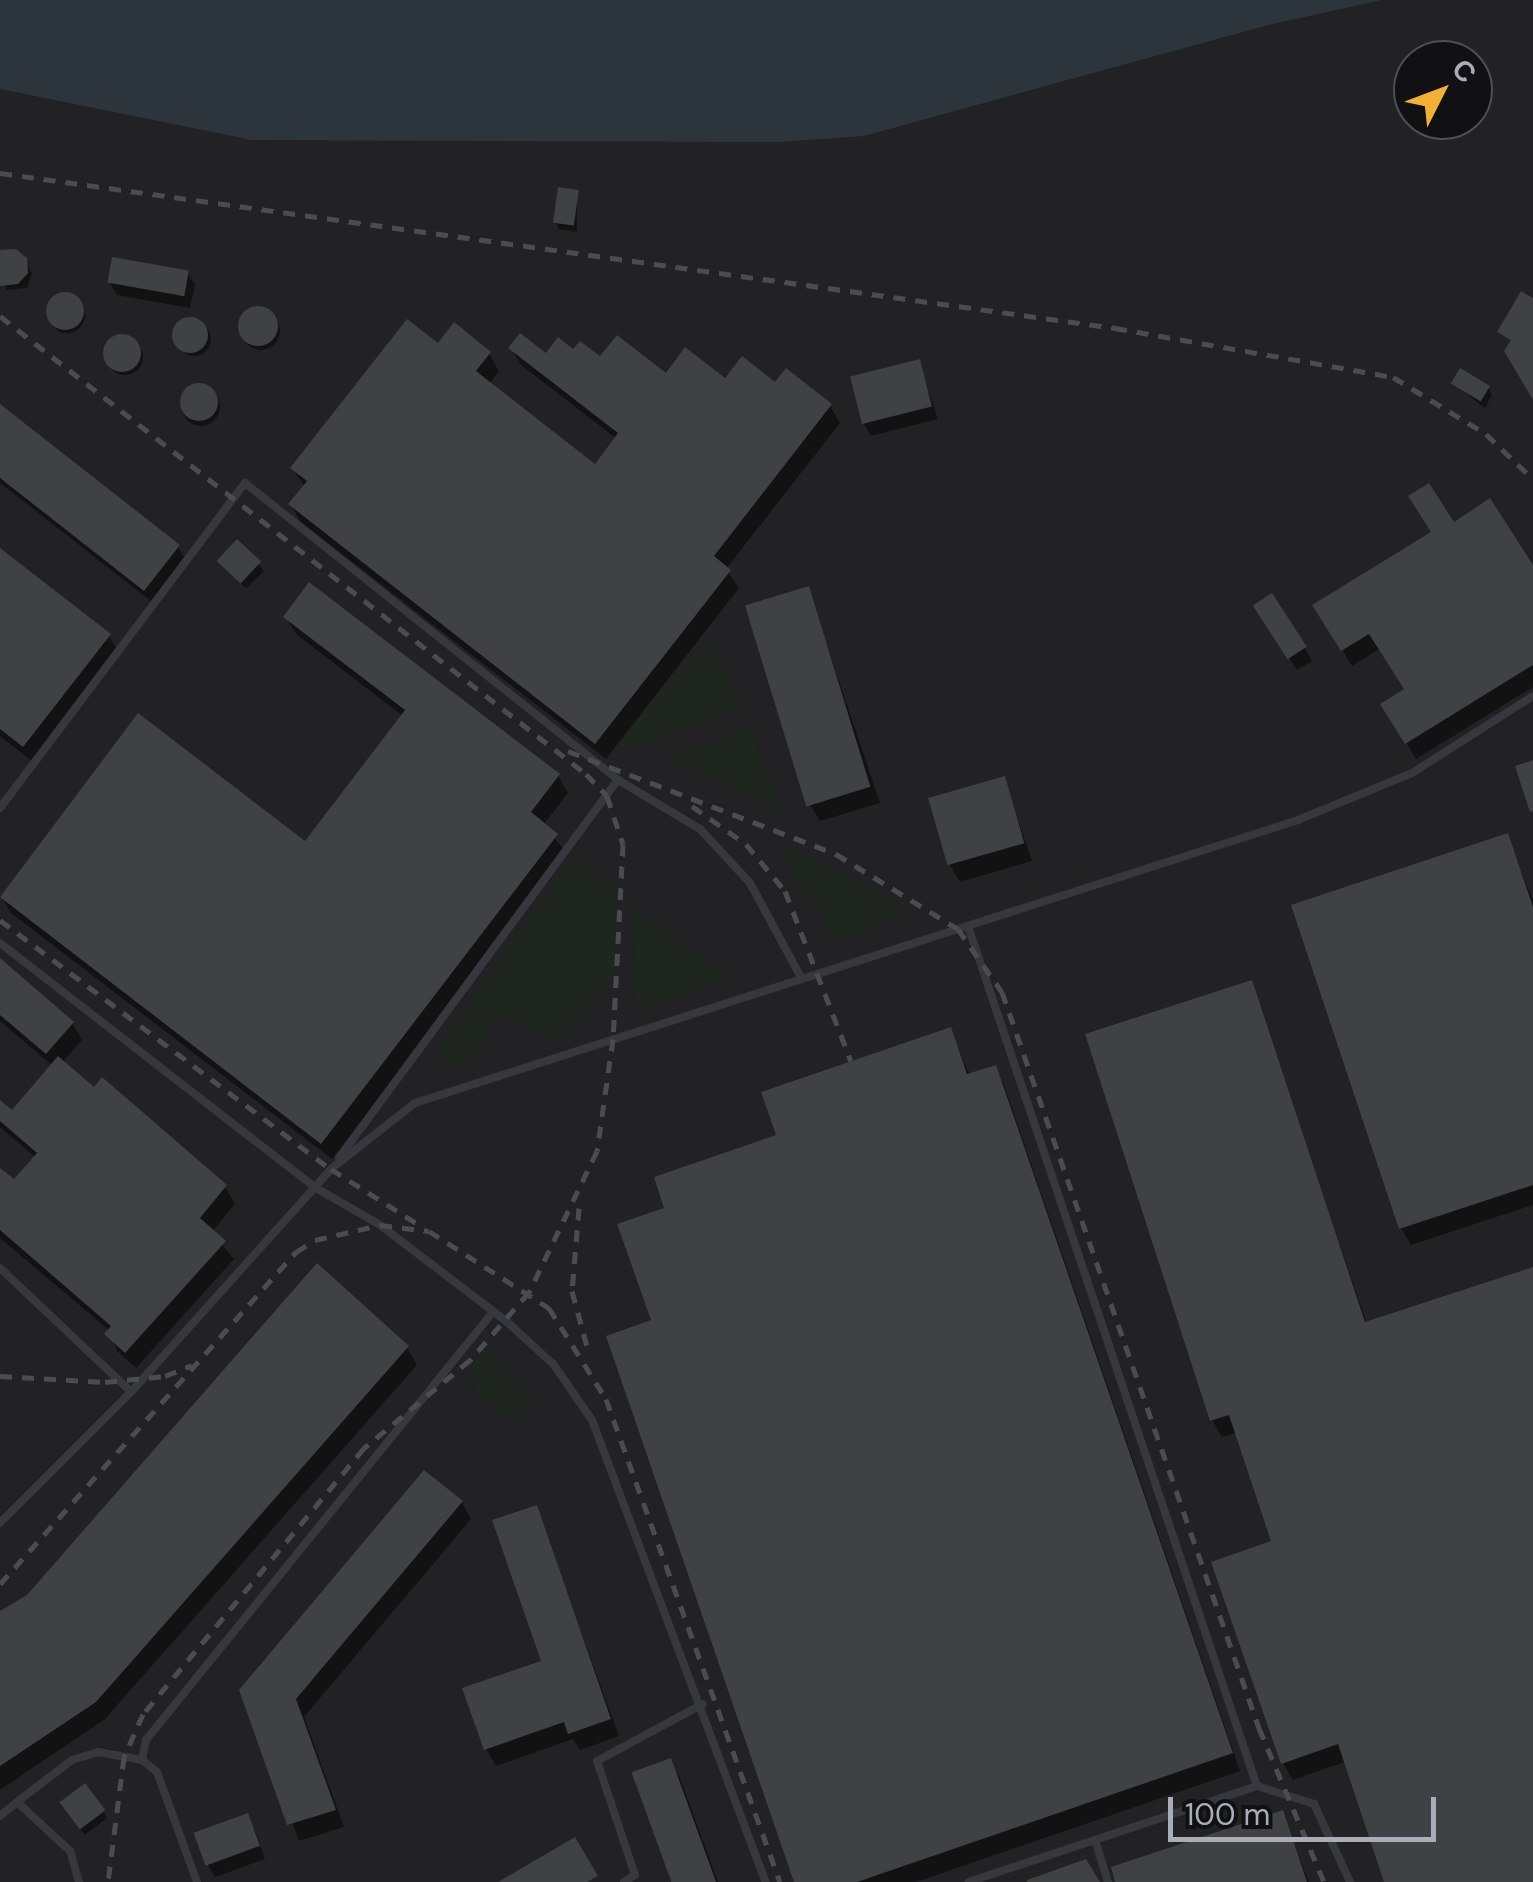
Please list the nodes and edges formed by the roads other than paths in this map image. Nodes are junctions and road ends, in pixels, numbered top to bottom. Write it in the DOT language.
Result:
graph roads {
  1 [pos="1533,696"];
  2 [pos="618,780"];
  3 [pos="0,808"];
  4 [pos="968,926"];
  5 [pos="0,942"];
  6 [pos="802,979"];
  7 [pos="330,1170"];
  8 [pos="316,1188"];
  9 [pos="0,1268"];
  10 [pos="493,1312"];
  11 [pos="132,1392"];
  12 [pos="0,1523"];
  13 [pos="703,1704"];
  14 [pos="142,1760"];
  15 [pos="1257,1786"];
  16 [pos="17,1802"];
  17 [pos="0,1816"];
  18 [pos="1094,1840"];
  19 [pos="636,1879"];
  20 [pos="80,1882"];
  21 [pos="197,1882"];
  22 [pos="624,1882"];
  23 [pos="766,1882"];
  24 [pos="969,1882"];
  25 [pos="1108,1882"];
  26 [pos="1350,1882"];
  1 -- 4 [label="lane"];
  2 -- 3 [label="lane"];
  2 -- 6 [label="lane"];
  2 -- 7 [label="lane"];
  4 -- 6 [label="lane"];
  4 -- 15 [label="lane"];
  5 -- 8 [label="lane"];
  6 -- 7 [label="lane"];
  7 -- 8 [label="lane"];
  8 -- 10 [label="lane"];
  8 -- 11 [label="lane"];
  9 -- 11 [label="lane"];
  10 -- 13 [label="lane"];
  10 -- 14 [label="lane"];
  11 -- 12 [label="lane"];
  13 -- 19 [label="lane"];
  13 -- 23 [label="lane"];
  14 -- 16 [label="lane"];
  14 -- 21 [label="lane"];
  15 -- 18 [label="lane"];
  15 -- 26 [label="lane"];
  16 -- 17 [label="lane"];
  16 -- 20 [label="lane"];
  18 -- 24 [label="lane"];
  18 -- 25 [label="lane"];
  19 -- 22 [label="lane"];
}
